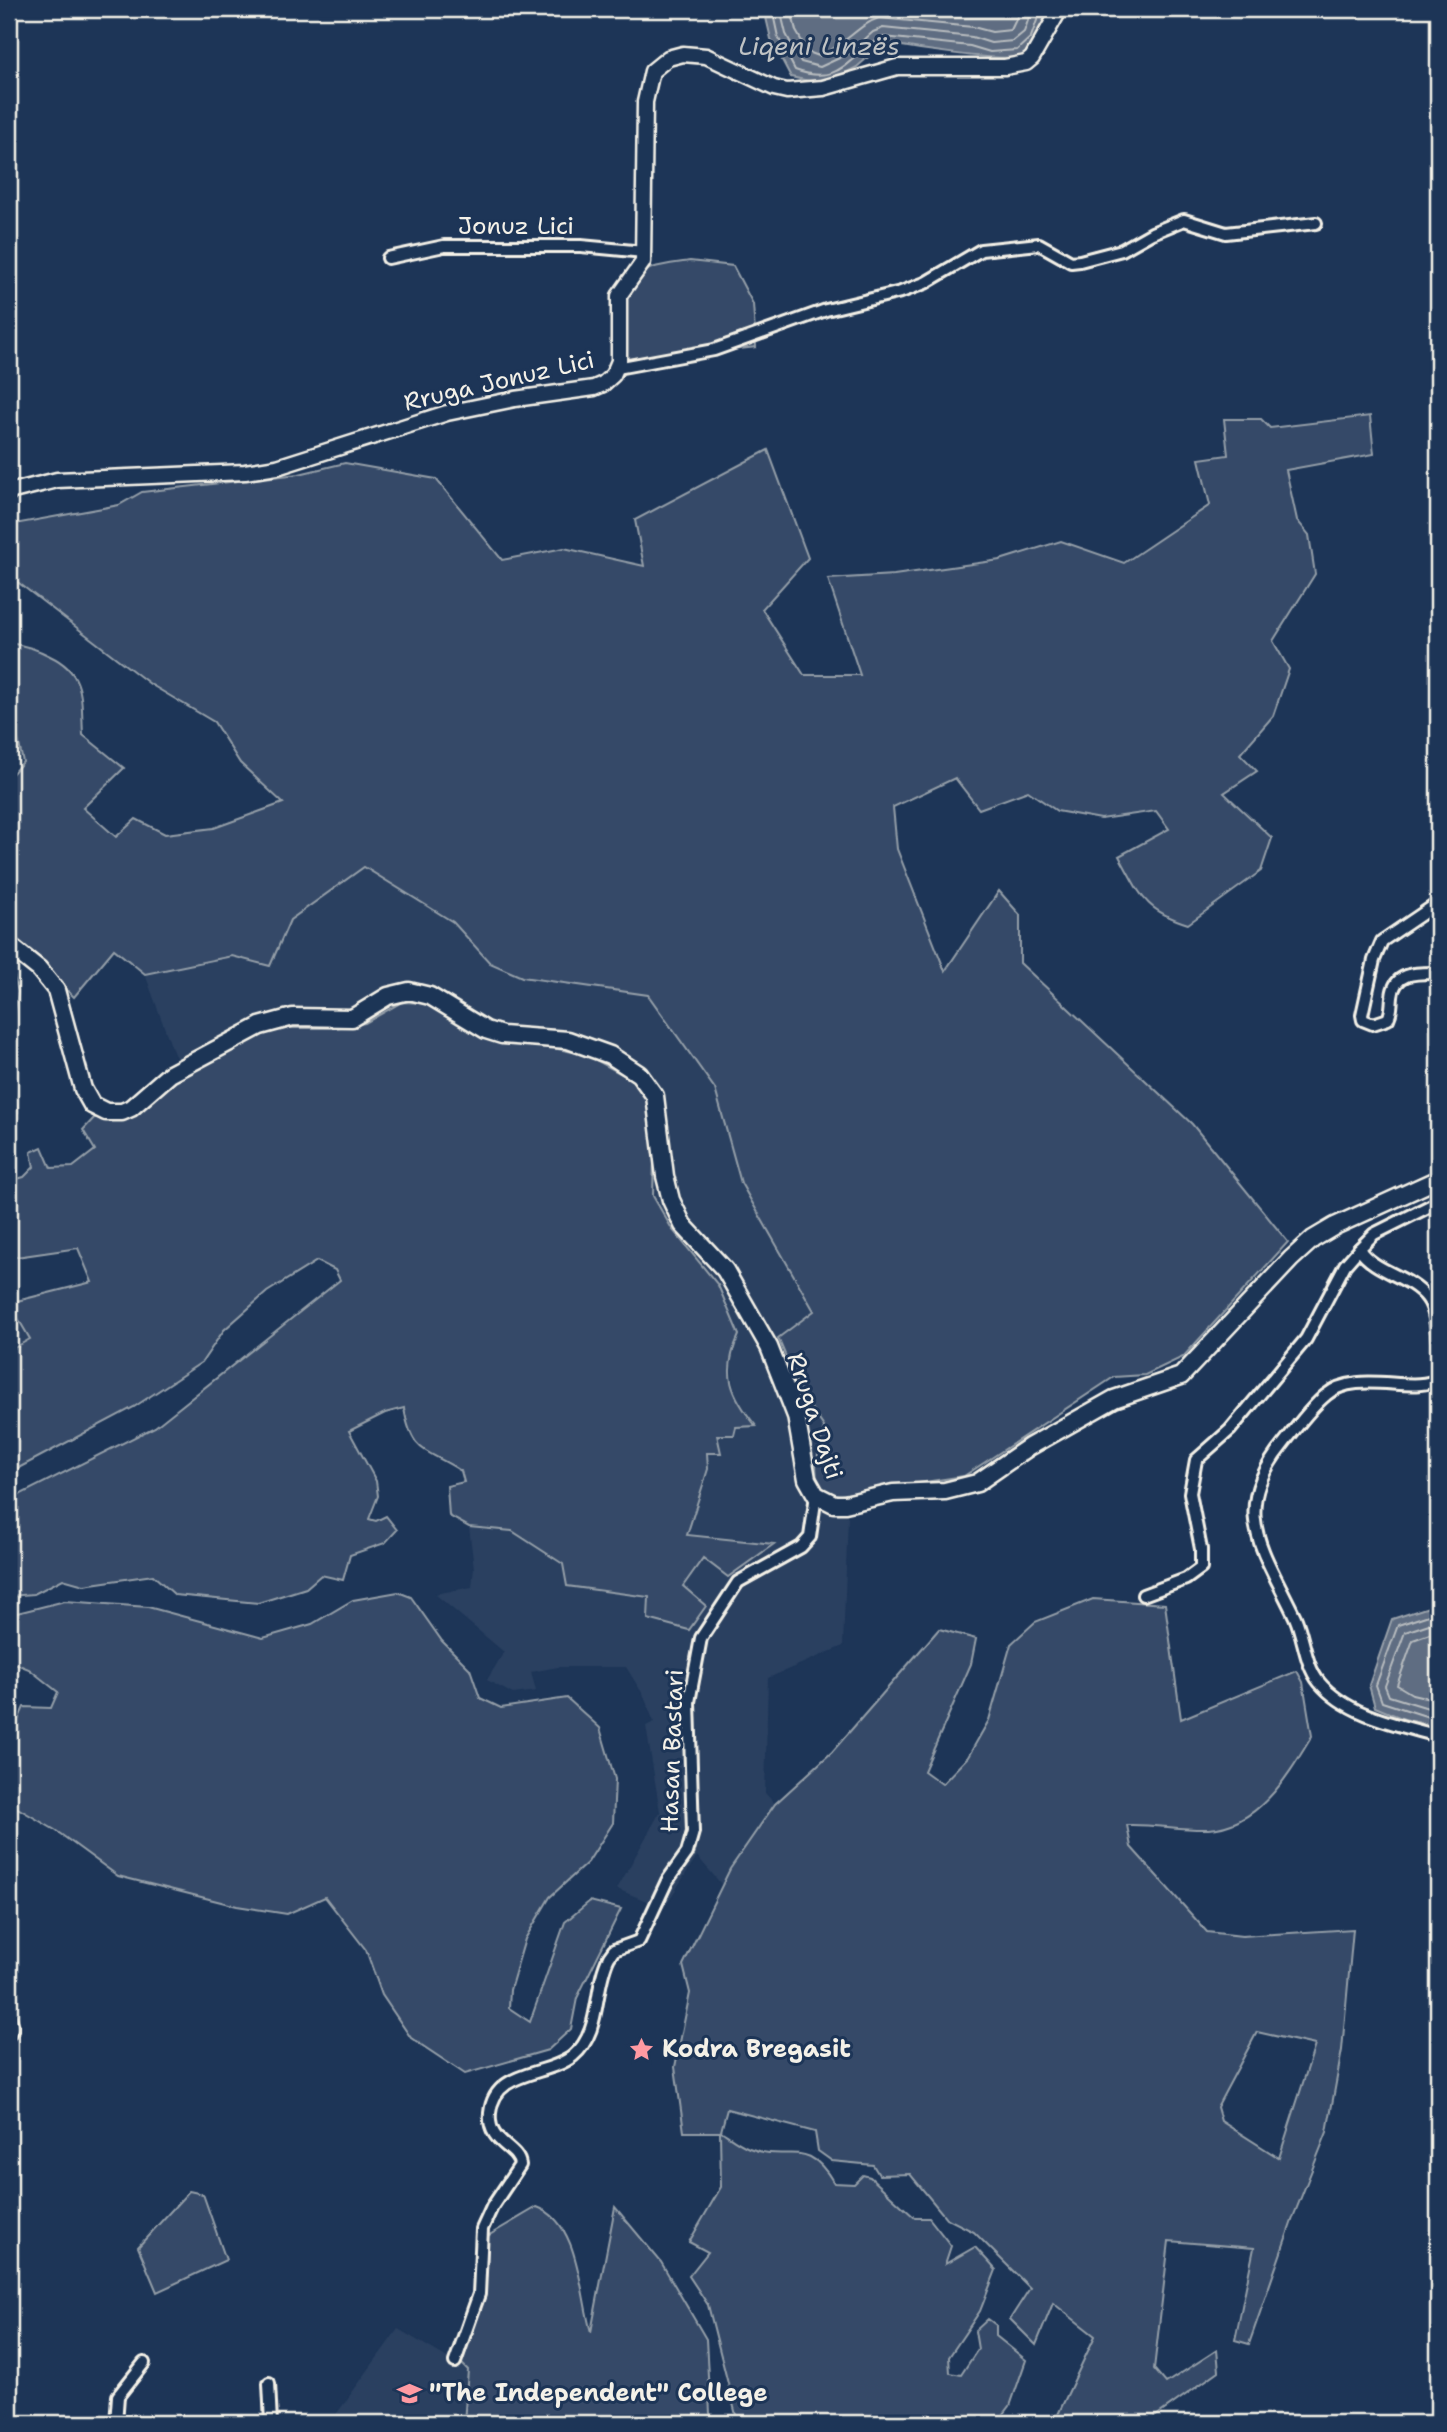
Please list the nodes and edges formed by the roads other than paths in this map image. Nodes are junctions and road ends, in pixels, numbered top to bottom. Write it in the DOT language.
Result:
graph roads {
  1 [pos="1060,9"];
  2 [pos="1316,223"];
  3 [pos="644,252"];
  4 [pos="388,258"];
  5 [pos="617,368"];
  6 [pos="9,492"];
  7 [pos="1438,903"];
  8 [pos="9,945"];
  9 [pos="1438,973"];
  10 [pos="1438,1180"];
  11 [pos="1438,1202"];
  12 [pos="1359,1248"];
  13 [pos="1438,1342"];
  14 [pos="1438,1378"];
  15 [pos="816,1495"];
  16 [pos="1143,1595"];
  17 [pos="1438,1737"];
  18 [pos="9,2014"];
  19 [pos="9,2035"];
  20 [pos="456,2362"];
  21 [pos="144,2363"];
  22 [pos="269,2383"];
  23 [pos="116,2423"];
  24 [pos="271,2423"];
  1 -- 3 [label="street, Rruga Jonuz Lici"];
  2 -- 5 [label="street"];
  3 -- 4 [label="street, Jonuz Lici"];
  3 -- 5 [label="street, Rruga Jonuz Lici"];
  5 -- 6 [label="street, Rruga Jonuz Lici"];
  7 -- 9 [label="street"];
  8 -- 15 [label="main road, Rruga Dajti"];
  10 -- 15 [label="main road, Rruga Dajti"];
  11 -- 12 [label="street"];
  12 -- 13 [label="street"];
  12 -- 16 [label="street"];
  14 -- 17 [label="street"];
  15 -- 20 [label="street, Hasan Bastari"];
  18 -- 19 [label="street"];
  21 -- 23 [label="street"];
  22 -- 24 [label="street"];
}
